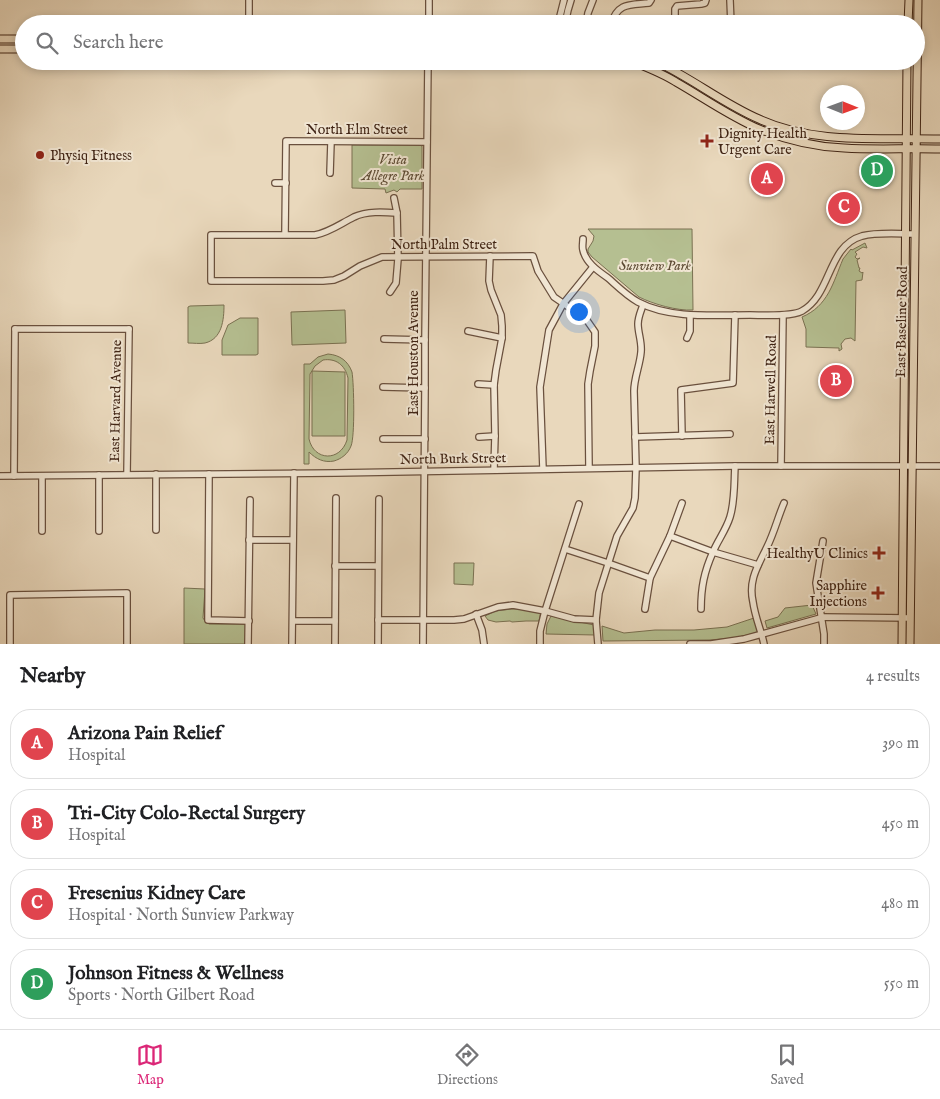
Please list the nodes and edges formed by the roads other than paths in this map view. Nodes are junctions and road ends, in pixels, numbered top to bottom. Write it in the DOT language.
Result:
graph roads {
  1 [pos="249,0"];
  2 [pos="429,0"];
  3 [pos="564,0"];
  4 [pos="571,0"];
  5 [pos="593,0"];
  6 [pos="651,0"];
  7 [pos="706,0"];
  8 [pos="730,0"];
  9 [pos="909,0"];
  10 [pos="918,0"];
  11 [pos="249,15"];
  12 [pos="428,15"];
  13 [pos="560,15"];
  14 [pos="567,15"];
  15 [pos="588,15"];
  16 [pos="614,15"];
  17 [pos="675,15"];
  18 [pos="731,15"];
  19 [pos="908,15"];
  20 [pos="917,15"];
  21 [pos="0,39"];
  22 [pos="15,39"];
  23 [pos="0,49"];
  24 [pos="15,49"];
  25 [pos="428,70"];
  26 [pos="654,70"];
  27 [pos="671,70"];
  28 [pos="907,70"];
  29 [pos="914,70"];
  30 [pos="806,134"];
  31 [pos="911,138"];
  32 [pos="940,139"];
  33 [pos="331,142"];
  34 [pos="427,142"];
  35 [pos="804,142"];
  36 [pos="911,148"];
  37 [pos="940,149"];
  38 [pos="330,173"];
  39 [pos="275,183"];
  40 [pos="286,184"];
  41 [pos="394,198"];
  42 [pos="397,213"];
  43 [pos="285,234"];
  44 [pos="905,234"];
  45 [pos="915,234"];
  46 [pos="583,239"];
  47 [pos="490,256"];
  48 [pos="398,257"];
  49 [pos="426,257"];
  50 [pos="593,267"];
  51 [pos="390,292"];
  52 [pos="564,304"];
  53 [pos="643,304"];
  54 [pos="690,315"];
  55 [pos="734,315"];
  56 [pos="784,315"];
  57 [pos="468,331"];
  58 [pos="502,338"];
  59 [pos="687,338"];
  60 [pos="384,339"];
  61 [pos="424,340"];
  62 [pos="478,384"];
  63 [pos="494,385"];
  64 [pos="383,388"];
  65 [pos="425,388"];
  66 [pos="730,434"];
  67 [pos="496,436"];
  68 [pos="682,436"];
  69 [pos="479,437"];
  70 [pos="635,437"];
  71 [pos="383,438"];
  72 [pos="425,439"];
  73 [pos="907,465"];
  74 [pos="735,466"];
  75 [pos="781,466"];
  76 [pos="940,466"];
  77 [pos="589,468"];
  78 [pos="636,468"];
  79 [pos="494,469"];
  80 [pos="543,469"];
  81 [pos="425,471"];
  82 [pos="294,473"];
  83 [pos="127,474"];
  84 [pos="156,474"];
  85 [pos="209,474"];
  86 [pos="99,475"];
  87 [pos="0,476"];
  88 [pos="14,476"];
  89 [pos="42,476"];
  90 [pos="336,498"];
  91 [pos="379,499"];
  92 [pos="250,500"];
  93 [pos="682,503"];
  94 [pos="784,503"];
  95 [pos="579,504"];
  96 [pos="156,530"];
  97 [pos="42,531"];
  98 [pos="99,531"];
  99 [pos="670,536"];
  100 [pos="249,540"];
  101 [pos="293,540"];
  102 [pos="823,541"];
  103 [pos="565,549"];
  104 [pos="713,552"];
  105 [pos="608,563"];
  106 [pos="758,565"];
  107 [pos="335,566"];
  108 [pos="378,566"];
  109 [pos="650,578"];
  110 [pos="645,609"];
  111 [pos="701,609"];
  112 [pos="545,610"];
  113 [pos="476,614"];
  114 [pos="821,617"];
  115 [pos="902,618"];
  116 [pos="910,618"];
  117 [pos="378,620"];
  118 [pos="423,620"];
  119 [pos="596,620"];
  120 [pos="249,621"];
  121 [pos="293,621"];
  122 [pos="335,621"];
  123 [pos="762,633"];
  124 [pos="10,644"];
  125 [pos="127,644"];
  126 [pos="248,644"];
  127 [pos="292,644"];
  128 [pos="335,644"];
  129 [pos="378,644"];
  130 [pos="423,644"];
  131 [pos="484,644"];
  132 [pos="540,644"];
  133 [pos="598,644"];
  134 [pos="690,644"];
  135 [pos="711,644"];
  136 [pos="764,644"];
  137 [pos="824,644"];
  138 [pos="902,644"];
  139 [pos="910,644"];
  1 -- 11 [label="street"];
  2 -- 12 [label="street"];
  3 -- 13 [label="street"];
  4 -- 14 [label="street"];
  5 -- 15 [label="street"];
  6 -- 16 [label="street"];
  7 -- 17 [label="street"];
  8 -- 18 [label="street"];
  9 -- 19 [label="main road"];
  10 -- 20 [label="main road, East Baseline Road"];
  21 -- 22 [label="main road"];
  23 -- 24 [label="main road"];
  25 -- 34 [label="street, East Houston Avenue"];
  26 -- 35 [label="main road"];
  27 -- 30 [label="main road"];
  28 -- 31 [label="main road, East Baseline Road"];
  29 -- 31 [label="main road, East Baseline Road"];
  30 -- 31 [label="main road"];
  30 -- 35 [label="main road"];
  31 -- 32 [label="main road"];
  31 -- 36 [label="main road, East Baseline Road"];
  31 -- 36 [label="main road, East Baseline Road"];
  33 -- 34 [label="street, North Elm Street"];
  33 -- 38 [label="street"];
  33 -- 40 [label="street, North Elm Street"];
  34 -- 49 [label="street, East Houston Avenue"];
  35 -- 36 [label="main road"];
  36 -- 37 [label="main road"];
  36 -- 44 [label="main road, East Baseline Road"];
  36 -- 45 [label="main road, East Baseline Road"];
  39 -- 40 [label="street"];
  40 -- 43 [label="street"];
  41 -- 42 [label="street"];
  42 -- 43 [label="street"];
  42 -- 48 [label="street"];
  43 -- 48 [label="street, North Palm Street"];
  44 -- 45 [label="street"];
  44 -- 56 [label="street"];
  44 -- 73 [label="main road, East Baseline Road"];
  45 -- 73 [label="main road, East Baseline Road"];
  46 -- 50 [label="street"];
  47 -- 49 [label="street, North Palm Street"];
  47 -- 52 [label="street, North Palm Street"];
  47 -- 58 [label="street"];
  48 -- 49 [label="street, North Palm Street"];
  48 -- 51 [label="street"];
  49 -- 61 [label="street, East Houston Avenue"];
  50 -- 52 [label="street"];
  50 -- 53 [label="street"];
  52 -- 77 [label="street"];
  52 -- 80 [label="street"];
  53 -- 54 [label="street"];
  53 -- 70 [label="street"];
  54 -- 55 [label="street"];
  54 -- 59 [label="street"];
  55 -- 56 [label="street"];
  55 -- 68 [label="street"];
  56 -- 75 [label="street, East Harwell Road"];
  57 -- 58 [label="street"];
  58 -- 63 [label="street"];
  60 -- 61 [label="street"];
  61 -- 65 [label="street, East Houston Avenue"];
  62 -- 63 [label="street"];
  63 -- 67 [label="street"];
  64 -- 65 [label="street"];
  65 -- 72 [label="street, East Houston Avenue"];
  66 -- 68 [label="street"];
  67 -- 69 [label="street"];
  67 -- 79 [label="street"];
  68 -- 70 [label="street"];
  70 -- 78 [label="street"];
  71 -- 72 [label="street"];
  72 -- 81 [label="street, East Houston Avenue"];
  73 -- 75 [label="street, North Burk Street"];
  73 -- 76 [label="street, North Burk Street"];
  73 -- 115 [label="main road, East Baseline Road"];
  73 -- 116 [label="main road, East Baseline Road"];
  74 -- 75 [label="street, North Burk Street"];
  74 -- 78 [label="street, North Burk Street"];
  74 -- 104 [label="street"];
  77 -- 78 [label="street, North Burk Street"];
  77 -- 80 [label="street, North Burk Street"];
  78 -- 105 [label="street"];
  79 -- 80 [label="street, North Burk Street"];
  79 -- 81 [label="street, North Burk Street"];
  81 -- 82 [label="street, North Burk Street"];
  81 -- 118 [label="street, East Houston Avenue"];
  82 -- 85 [label="street, North Burk Street"];
  82 -- 101 [label="street"];
  83 -- 84 [label="street, North Burk Street"];
  83 -- 86 [label="street, North Burk Street"];
  83 -- 88 [label="street, East Harvard Avenue"];
  84 -- 85 [label="street, North Burk Street"];
  84 -- 96 [label="street"];
  85 -- 120 [label="street"];
  86 -- 89 [label="street, North Burk Street"];
  86 -- 98 [label="street, East Harvard Avenue"];
  87 -- 88 [label="street, North Burk Street"];
  88 -- 89 [label="street, North Burk Street"];
  89 -- 97 [label="street"];
  90 -- 107 [label="street"];
  91 -- 108 [label="street"];
  92 -- 100 [label="street"];
  93 -- 99 [label="street"];
  94 -- 106 [label="street"];
  95 -- 103 [label="street"];
  99 -- 104 [label="street"];
  99 -- 109 [label="street"];
  100 -- 101 [label="street"];
  100 -- 120 [label="street"];
  101 -- 121 [label="street"];
  102 -- 114 [label="street"];
  103 -- 105 [label="street"];
  103 -- 112 [label="street"];
  104 -- 106 [label="street"];
  104 -- 111 [label="street"];
  105 -- 109 [label="street"];
  105 -- 119 [label="street"];
  106 -- 123 [label="street"];
  107 -- 108 [label="street"];
  107 -- 122 [label="street"];
  108 -- 117 [label="street"];
  109 -- 110 [label="street"];
  112 -- 113 [label="street"];
  112 -- 119 [label="street"];
  112 -- 132 [label="street"];
  113 -- 118 [label="street"];
  113 -- 131 [label="street"];
  114 -- 115 [label="street"];
  114 -- 123 [label="street"];
  114 -- 137 [label="street"];
  115 -- 116 [label="street"];
  115 -- 138 [label="main road, East Baseline Road"];
  116 -- 139 [label="main road, East Baseline Road"];
  117 -- 118 [label="street"];
  117 -- 129 [label="street"];
  118 -- 130 [label="street, East Houston Avenue"];
  119 -- 133 [label="street"];
  120 -- 126 [label="street"];
  121 -- 122 [label="street"];
  121 -- 127 [label="street"];
  122 -- 128 [label="street"];
  123 -- 135 [label="street"];
  123 -- 136 [label="street"];
  124 -- 125 [label="street"];
  134 -- 135 [label="street"];
}
